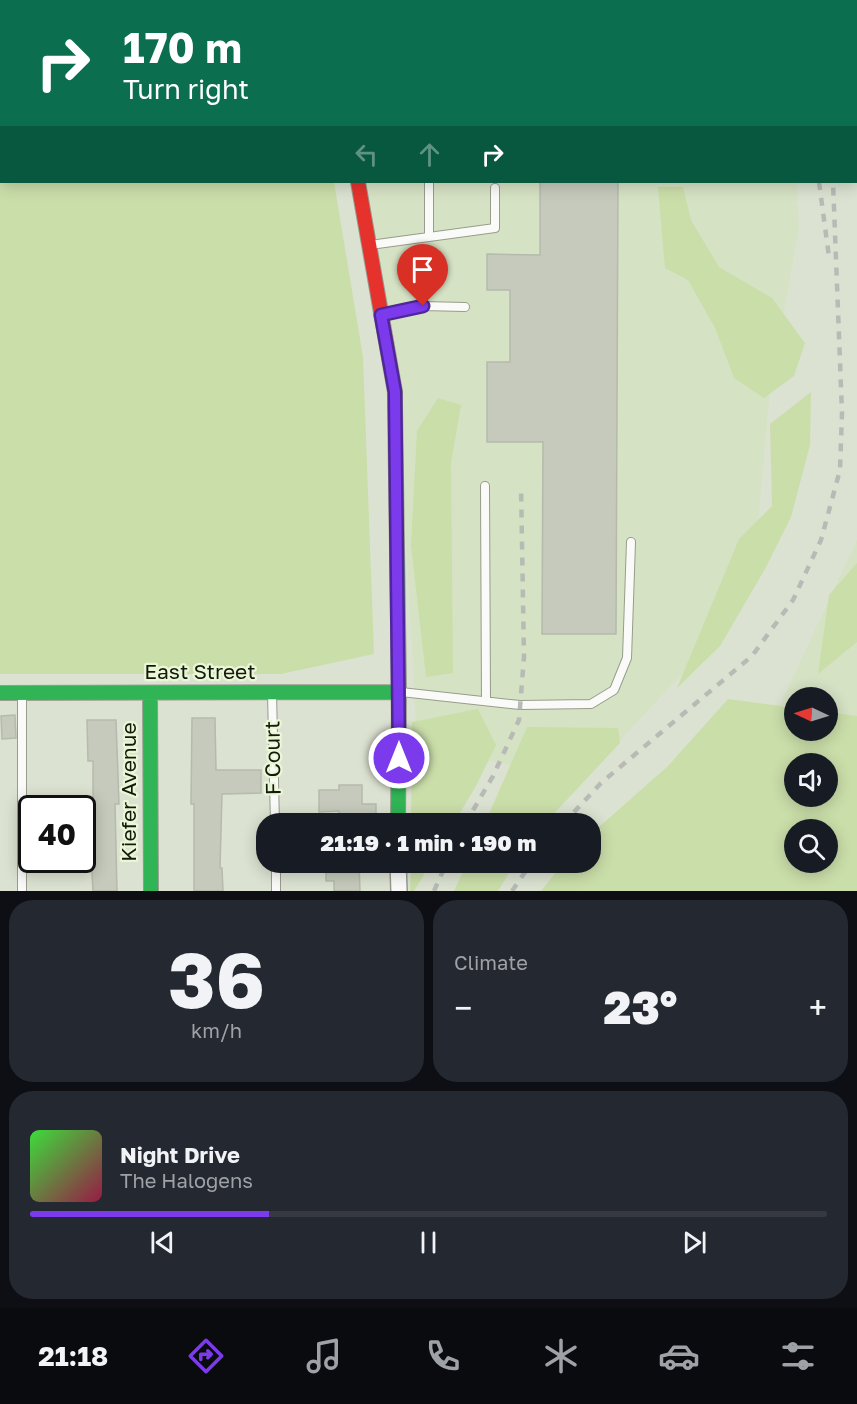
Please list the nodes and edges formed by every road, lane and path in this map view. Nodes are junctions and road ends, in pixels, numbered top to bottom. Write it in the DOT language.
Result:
graph roads {
  1 [pos="358,183"];
  2 [pos="429,183"];
  3 [pos="495,188"];
  4 [pos="429,237"];
  5 [pos="369,245"];
  6 [pos="465,307"];
  7 [pos="381,315"];
  8 [pos="485,486"];
  9 [pos="631,543"];
  10 [pos="272,692"];
  11 [pos="399,692"];
  12 [pos="0,693"];
  13 [pos="22,693"];
  14 [pos="150,693"];
  15 [pos="486,701"];
  16 [pos="275,813"];
  17 [pos="398,813"];
  18 [pos="276,873"];
  19 [pos="398,873"];
  20 [pos="22,891"];
  21 [pos="151,891"];
  22 [pos="276,891"];
  23 [pos="399,891"];
  1 -- 5 [label="street"];
  2 -- 4 [label="lane"];
  3 -- 4 [label="lane"];
  4 -- 5 [label="lane"];
  5 -- 7 [label="street"];
  6 -- 7 [label="lane"];
  7 -- 11 [label="street"];
  8 -- 15 [label="lane"];
  9 -- 15 [label="lane"];
  10 -- 11 [label="street, East Street"];
  10 -- 14 [label="street, East Street"];
  10 -- 16 [label="lane, F Court"];
  11 -- 15 [label="lane"];
  11 -- 17 [label="street"];
  12 -- 13 [label="street, East Street"];
  13 -- 14 [label="street, East Street"];
  13 -- 20 [label="lane"];
  14 -- 21 [label="street, Kiefer Avenue"];
  18 -- 22 [label="lane"];
  19 -- 23 [label="street"];
}
